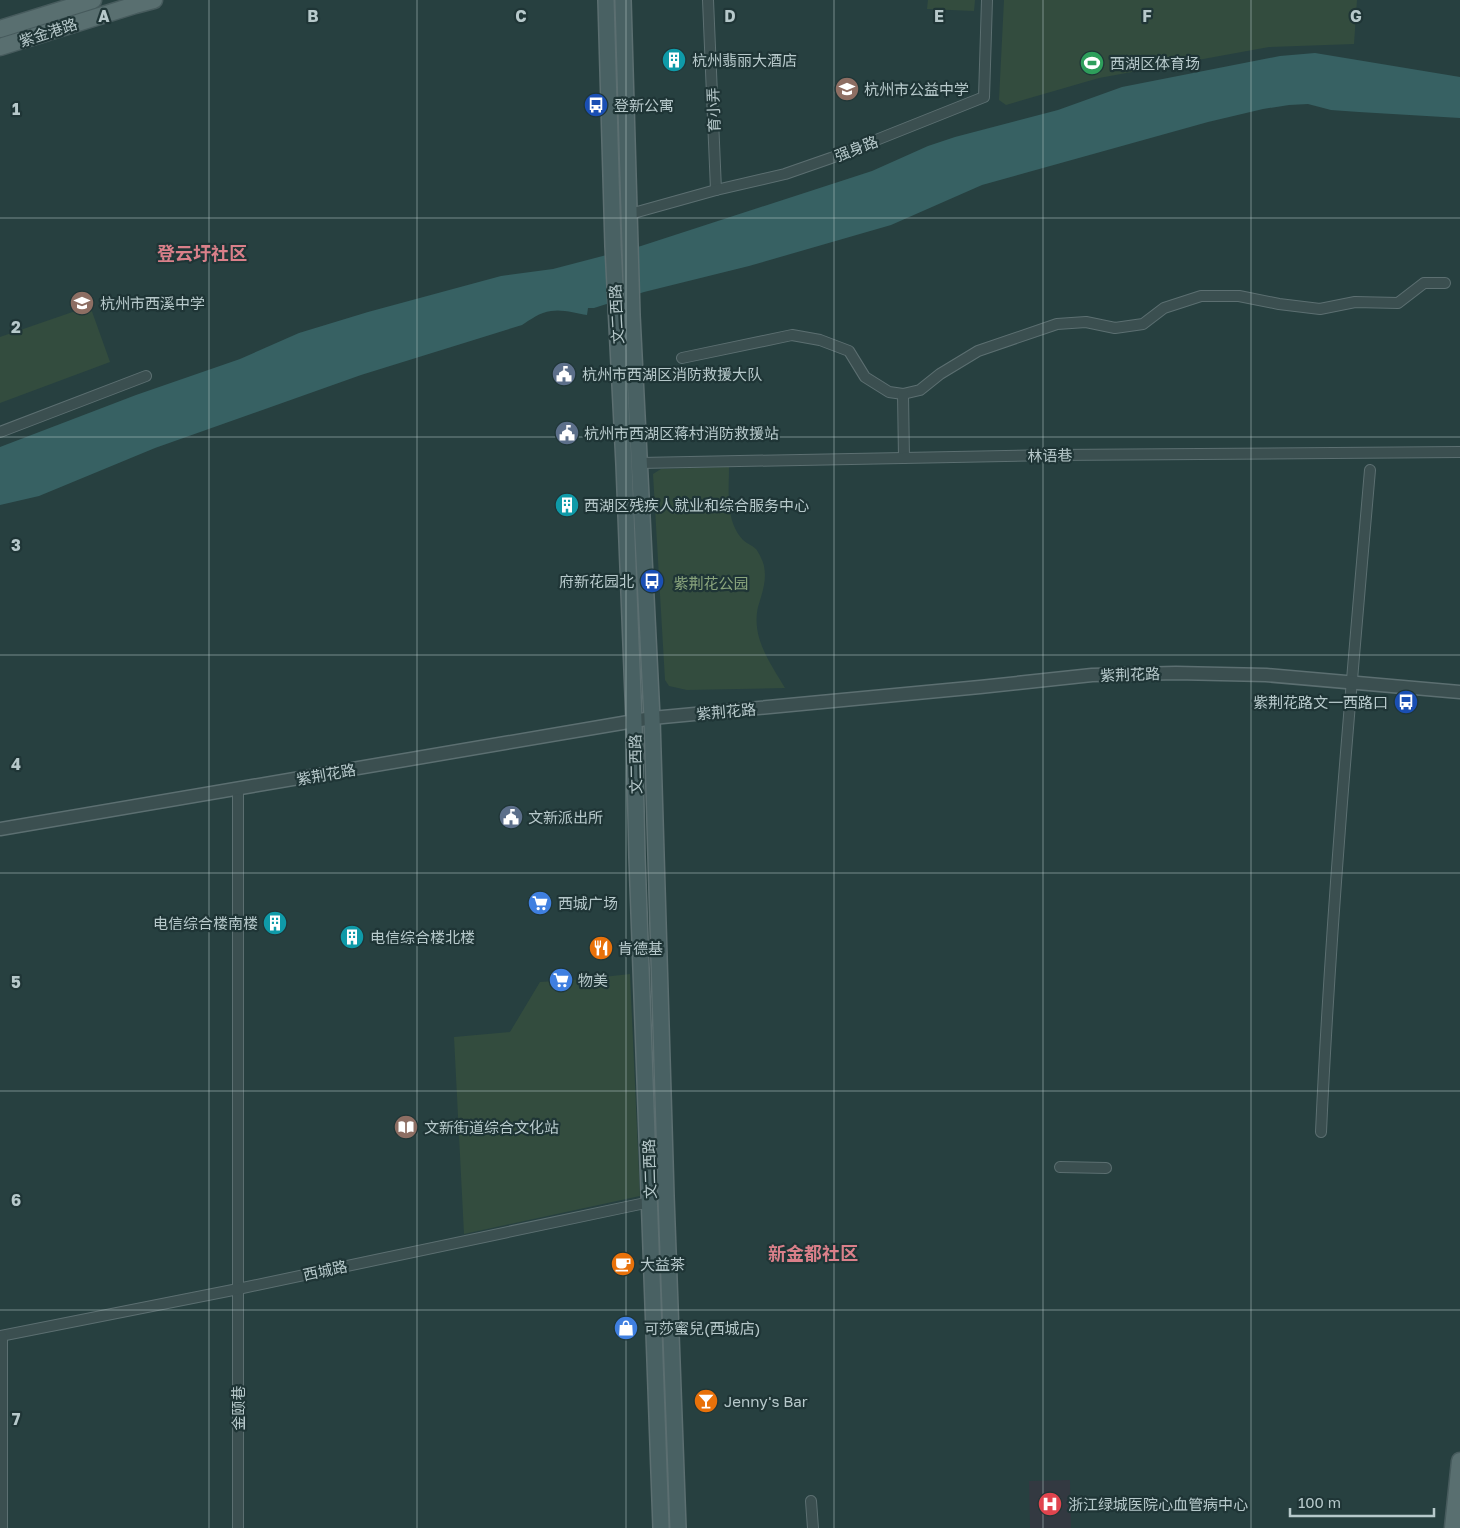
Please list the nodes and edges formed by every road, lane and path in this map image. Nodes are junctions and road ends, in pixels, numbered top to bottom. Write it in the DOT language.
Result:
graph roads {
  1 [pos="93,0"];
  2 [pos="154,0"];
  3 [pos="606,0"];
  4 [pos="623,0"];
  5 [pos="708,0"];
  6 [pos="987,0"];
  7 [pos="0,29"];
  8 [pos="0,47"];
  9 [pos="716,190"];
  10 [pos="630,214"];
  11 [pos="1445,283"];
  12 [pos="682,358"];
  13 [pos="146,376"];
  14 [pos="903,394"];
  15 [pos="0,432"];
  16 [pos="1460,452"];
  17 [pos="904,458"];
  18 [pos="640,463"];
  19 [pos="1370,470"];
  20 [pos="1352,682"];
  21 [pos="1460,692"];
  22 [pos="652,718"];
  23 [pos="634,721"];
  24 [pos="238,789"];
  25 [pos="0,829"];
  26 [pos="1321,1132"];
  27 [pos="1060,1166"];
  28 [pos="1106,1168"];
  29 [pos="650,1202"];
  30 [pos="238,1289"];
  31 [pos="1,1336"];
  32 [pos="1460,1461"];
  33 [pos="811,1501"];
  34 [pos="2,1528"];
  35 [pos="238,1528"];
  36 [pos="661,1528"];
  37 [pos="678,1528"];
  38 [pos="812,1528"];
  39 [pos="1453,1528"];
  1 -- 7 [label="main road, 紫金港路"];
  2 -- 8 [label="main road, 紫金港路"];
  3 -- 23 [label="main road, 文二西路"];
  4 -- 10 [label="main road, 文二西路"];
  5 -- 9 [label="street, 育小弄"];
  6 -- 9 [label="street, 强身路"];
  9 -- 10 [label="street, 强身路"];
  10 -- 18 [label="main road, 文二西路"];
  11 -- 14 [label="street"];
  12 -- 14 [label="street"];
  13 -- 15 [label="street"];
  14 -- 17 [label="street"];
  16 -- 17 [label="street, 林语巷"];
  17 -- 18 [label="street, 林语巷"];
  18 -- 22 [label="main road, 文二西路"];
  19 -- 20 [label="street"];
  20 -- 21 [label="street, 紫荆花路"];
  20 -- 22 [label="street, 紫荆花路"];
  20 -- 26 [label="street"];
  22 -- 23 [label="street, 紫荆花路"];
  22 -- 37 [label="main road, 文二西路"];
  23 -- 24 [label="street, 紫荆花路"];
  23 -- 29 [label="main road, 文二西路"];
  24 -- 25 [label="street, 紫荆花路"];
  24 -- 30 [label="street, 金颐巷"];
  27 -- 28 [label="street"];
  29 -- 30 [label="street, 西城路"];
  29 -- 36 [label="main road, 文二西路"];
  30 -- 31 [label="street, 西城路"];
  30 -- 35 [label="street, 金颐巷"];
  31 -- 34 [label="street"];
  32 -- 39 [label="main road"];
  33 -- 38 [label="street"];
}
